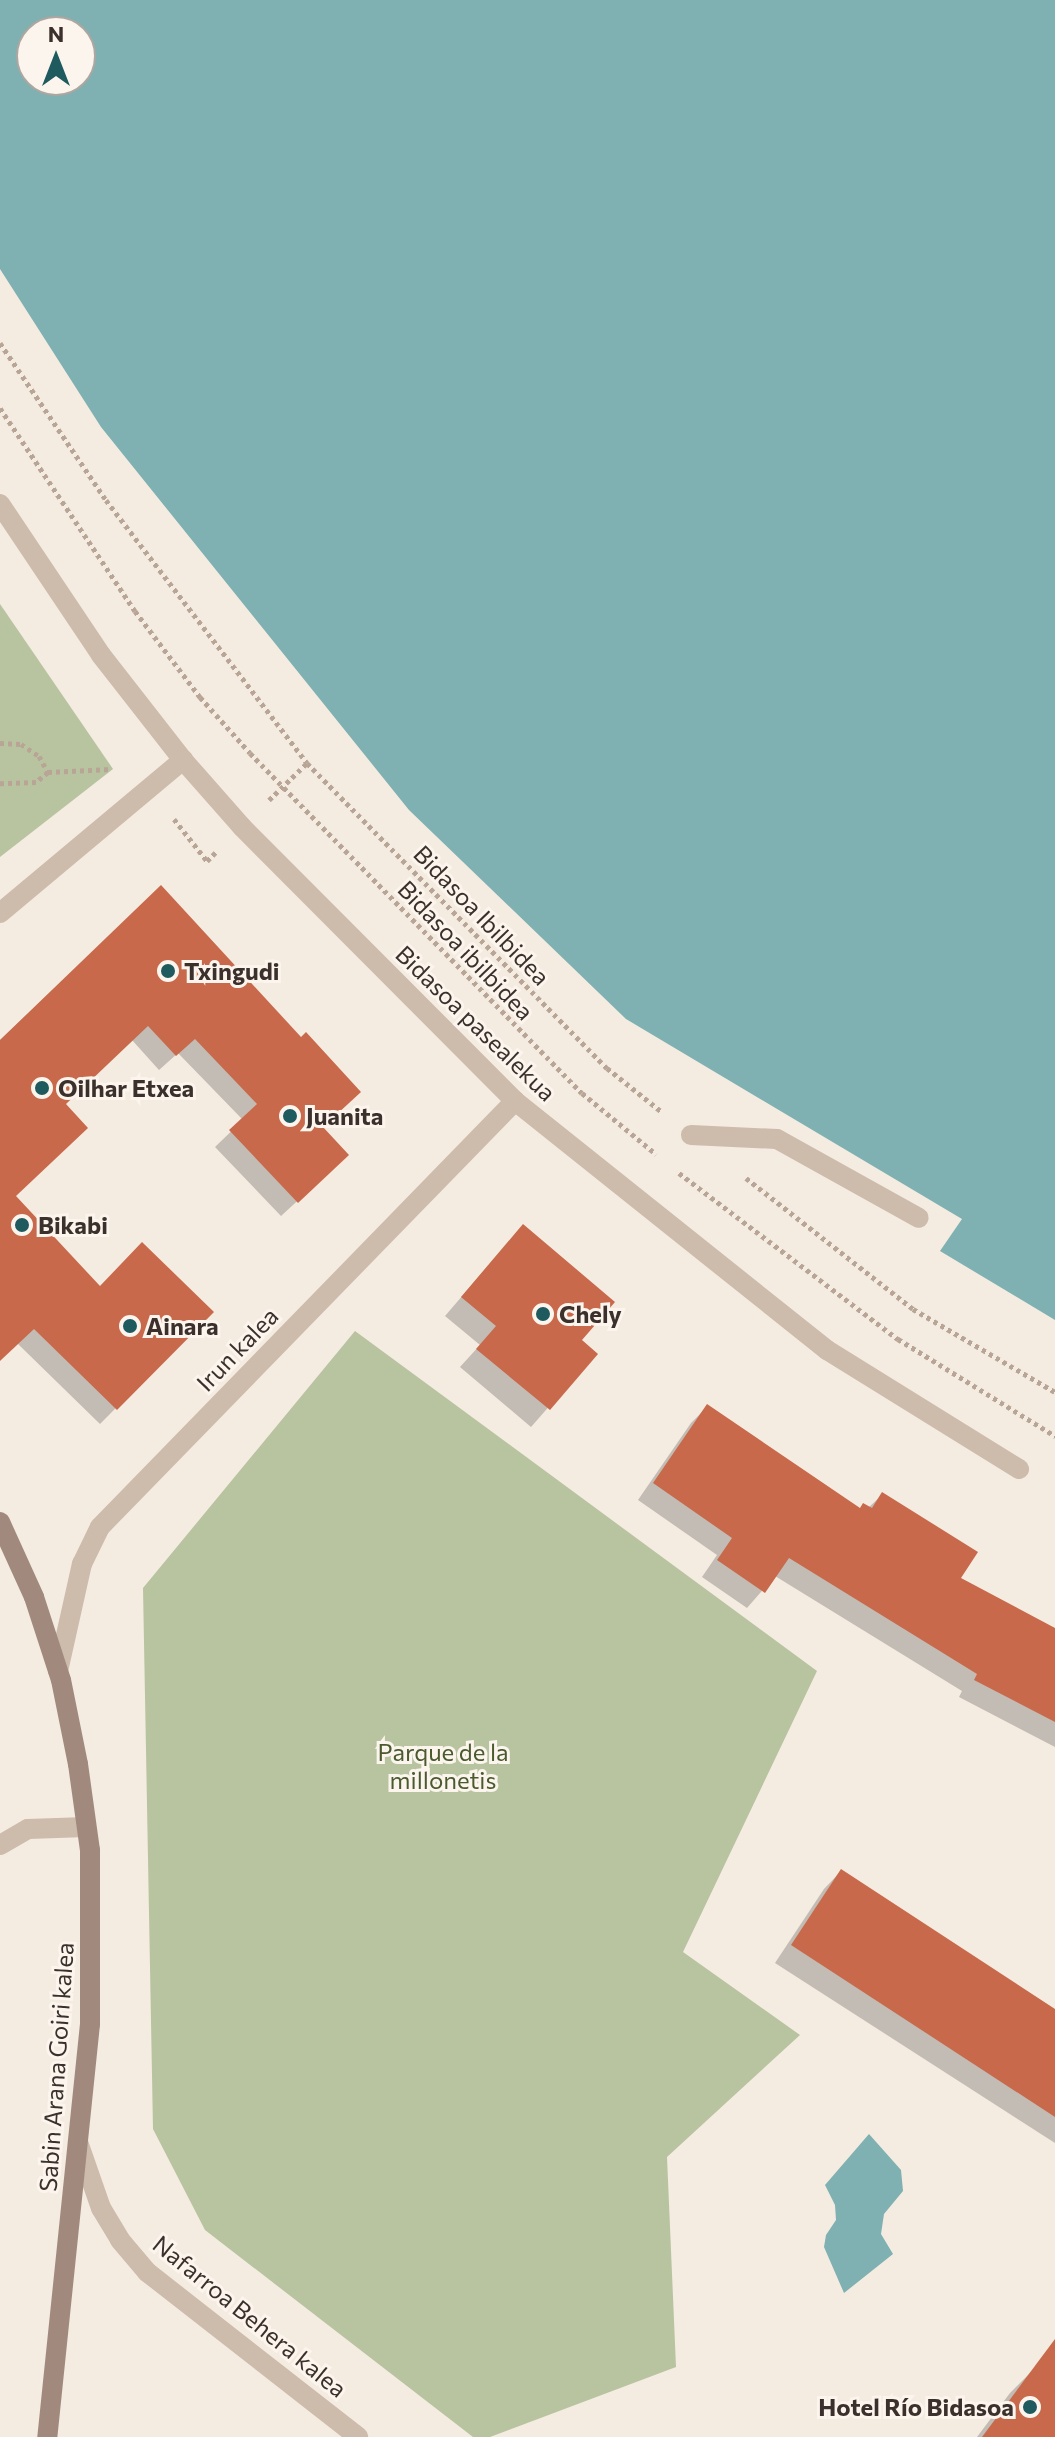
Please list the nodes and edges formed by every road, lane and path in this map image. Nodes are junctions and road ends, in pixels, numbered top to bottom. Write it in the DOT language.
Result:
graph roads {
  1 [pos="0,343"];
  2 [pos="0,408"];
  3 [pos="0,504"];
  4 [pos="0,743"];
  5 [pos="183,760"];
  6 [pos="0,783"];
  7 [pos="0,913"];
  8 [pos="515,1101"];
  9 [pos="691,1135"];
  10 [pos="664,1161"];
  11 [pos="675,1170"];
  12 [pos="919,1218"];
  13 [pos="1055,1392"];
  14 [pos="1055,1436"];
  15 [pos="1019,1469"];
  16 [pos="0,1522"];
  17 [pos="58,1671"];
  18 [pos="86,1827"];
  19 [pos="0,1845"];
  20 [pos="78,2142"];
  21 [pos="47,2437"];
  22 [pos="358,2437"];
  1 -- 9 [label="path, Bidasoa Ibilbidea"];
  2 -- 10 [label="path, Bidasoa ibilbidea"];
  3 -- 5 [label="street, Bidasoa pasealekua"];
  4 -- 6 [label="path"];
  5 -- 7 [label="street"];
  5 -- 8 [label="street, Bidasoa pasealekua"];
  8 -- 15 [label="street, Bidasoa pasealekua"];
  8 -- 17 [label="street, Irun kalea"];
  9 -- 12 [label="street"];
  9 -- 13 [label="path, Bidasoa Ibilbidea"];
  11 -- 14 [label="path"];
  16 -- 17 [label="street, Sabin Arana Goiri kalea"];
  17 -- 18 [label="street, Sabin Arana Goiri kalea"];
  18 -- 19 [label="street"];
  18 -- 20 [label="street, Sabin Arana Goiri kalea"];
  20 -- 21 [label="street, Sabin Arana Goiri kalea"];
  20 -- 22 [label="street, Nafarroa Behera kalea"];
}
